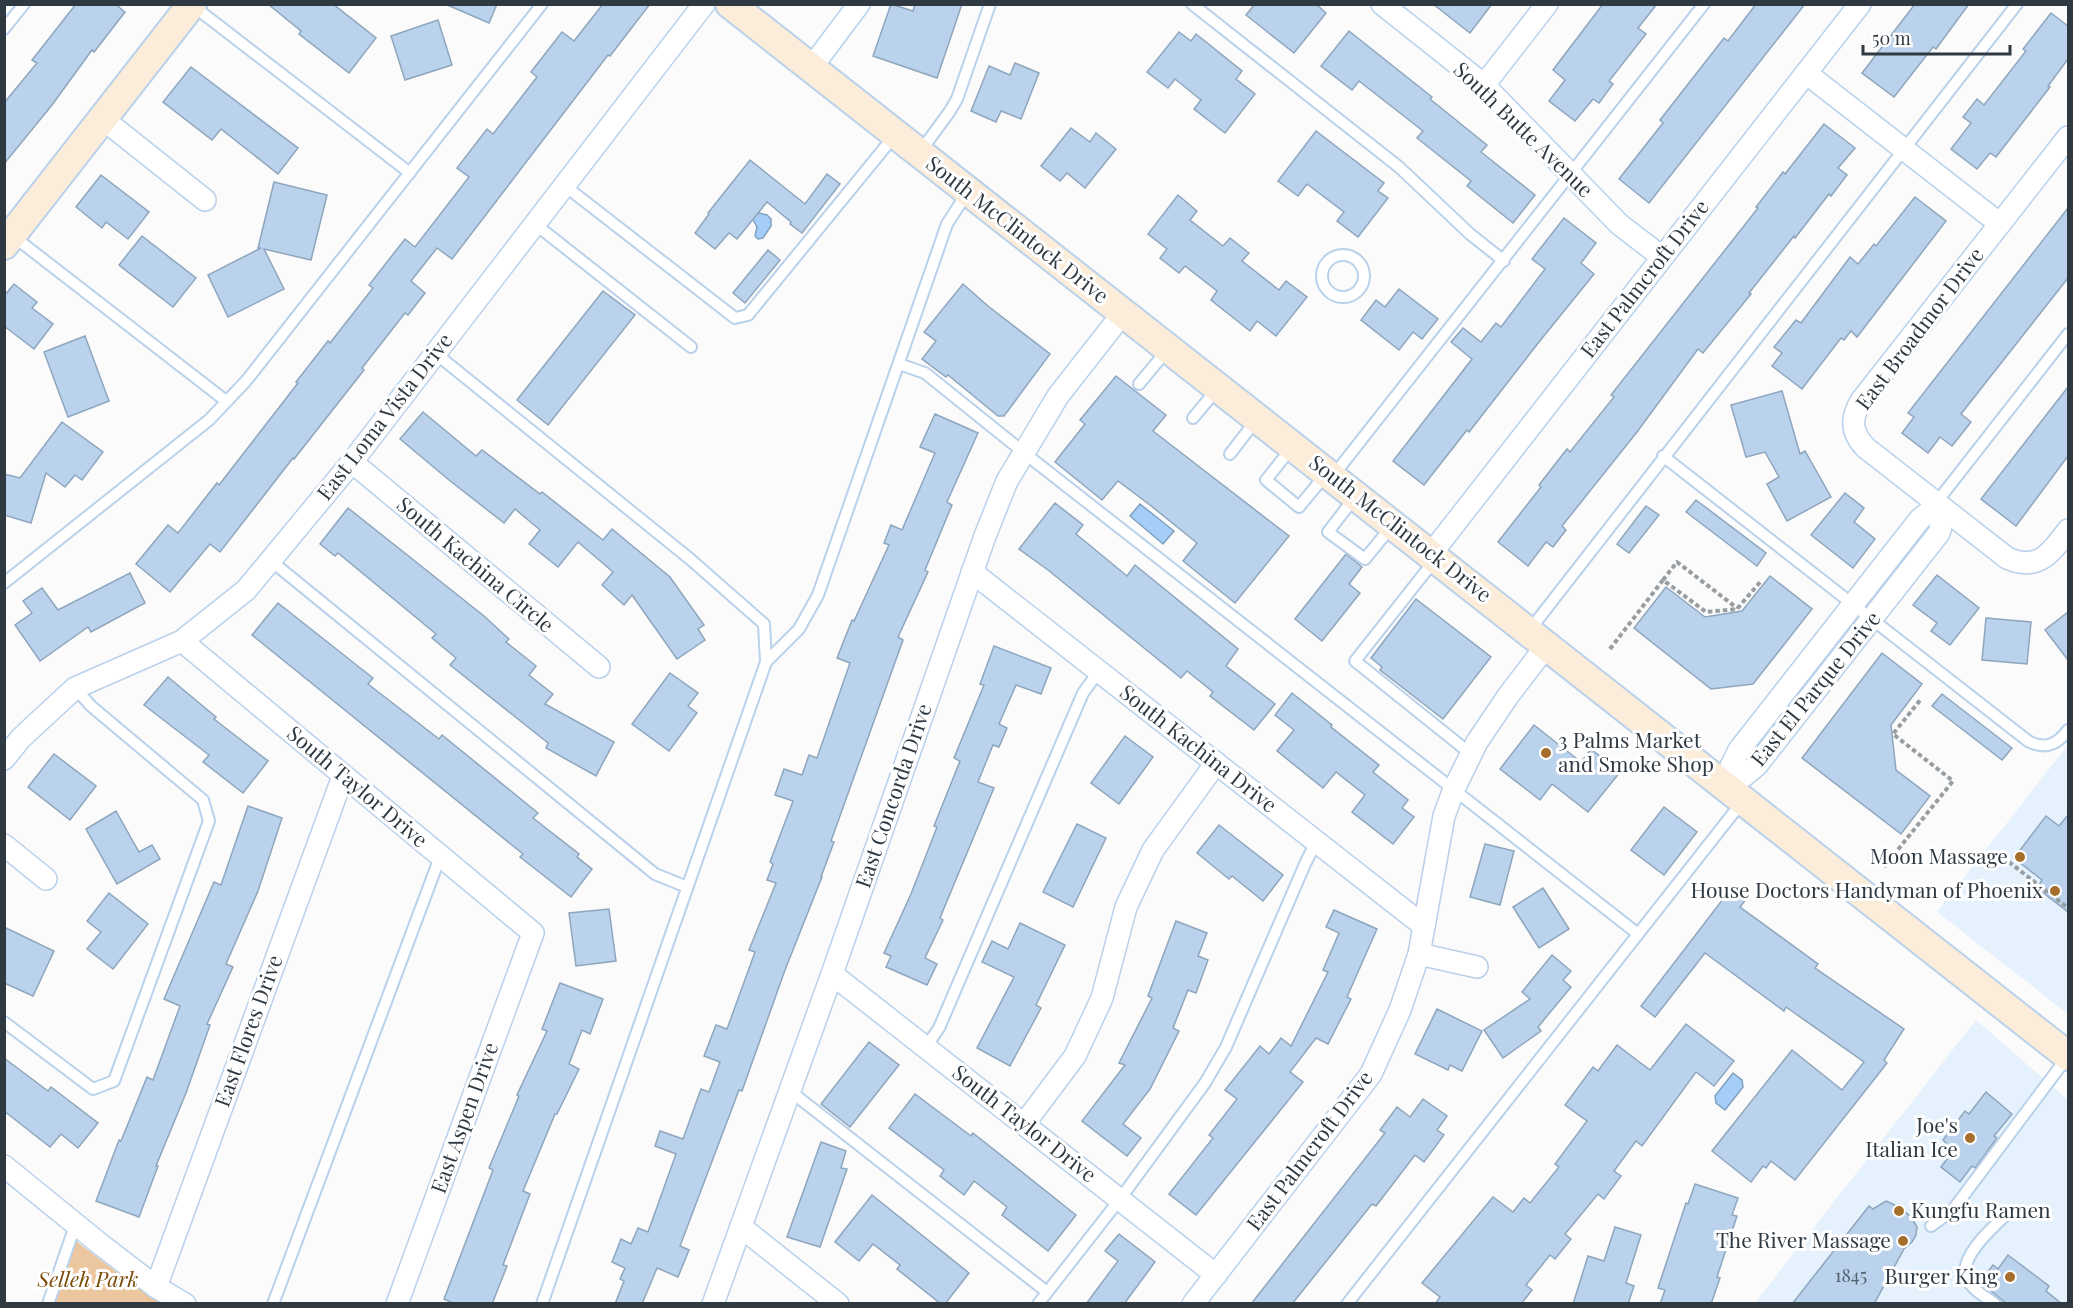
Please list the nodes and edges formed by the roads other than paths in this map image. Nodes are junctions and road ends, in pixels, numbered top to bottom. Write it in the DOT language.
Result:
graph roads {
  1 [pos="24,4"];
  2 [pos="192,4"];
  3 [pos="542,4"];
  4 [pos="704,4"];
  5 [pos="730,4"];
  6 [pos="859,4"];
  7 [pos="990,4"];
  8 [pos="1192,4"];
  9 [pos="1547,4"];
  10 [pos="1704,4"];
  11 [pos="1860,4"];
  12 [pos="2017,4"];
  13 [pos="1387,6"];
  14 [pos="4,29"];
  15 [pos="811,68"];
  16 [pos="1806,73"];
  17 [pos="1484,85"];
  18 [pos="103,119"];
  19 [pos="895,134"];
  20 [pos="2068,137"];
  21 [pos="1904,149"];
  22 [pos="919,153"];
  23 [pos="410,173"];
  24 [pos="1571,174"];
  25 [pos="565,186"];
  26 [pos="968,191"];
  27 [pos="206,200"];
  28 [pos="535,224"];
  29 [pos="2000,224"];
  30 [pos="8,240"];
  31 [pos="1662,257"];
  32 [pos="1504,261"];
  33 [pos="1123,313"];
  34 [pos="2068,334"];
  35 [pos="691,347"];
  36 [pos="1168,349"];
  37 [pos="435,353"];
  38 [pos="899,364"];
  39 [pos="1139,384"];
  40 [pos="1218,387"];
  41 [pos="226,401"];
  42 [pos="1193,418"];
  43 [pos="1258,418"];
  44 [pos="1293,446"];
  45 [pos="1023,452"];
  46 [pos="1230,454"];
  47 [pos="1663,456"];
  48 [pos="352,462"];
  49 [pos="1330,475"];
  50 [pos="1356,495"];
  51 [pos="1940,506"];
  52 [pos="1393,524"];
  53 [pos="2068,530"];
  54 [pos="1434,556"];
  55 [pos="270,560"];
  56 [pos="972,572"];
  57 [pos="4,583"];
  58 [pos="1853,604"];
  59 [pos="1873,619"];
  60 [pos="1538,638"];
  61 [pos="182,641"];
  62 [pos="766,662"];
  63 [pos="599,667"];
  64 [pos="1099,671"];
  65 [pos="75,688"];
  66 [pos="2068,730"];
  67 [pos="1471,754"];
  68 [pos="4,759"];
  69 [pos="1216,763"];
  70 [pos="343,776"];
  71 [pos="1454,789"];
  72 [pos="1735,792"];
  73 [pos="1316,842"];
  74 [pos="4,845"];
  75 [pos="440,857"];
  76 [pos="46,879"];
  77 [pos="687,887"];
  78 [pos="1424,926"];
  79 [pos="533,933"];
  80 [pos="1638,934"];
  81 [pos="1419,954"];
  82 [pos="1477,967"];
  83 [pos="832,974"];
  84 [pos="4,1022"];
  85 [pos="927,1047"];
  86 [pos="2068,1056"];
  87 [pos="790,1091"];
  88 [pos="1024,1124"];
  89 [pos="4,1166"];
  90 [pos="1120,1199"];
  91 [pos="2007,1214"];
  92 [pos="76,1223"];
  93 [pos="1931,1226"];
  94 [pos="741,1227"];
  95 [pos="1216,1275"];
  96 [pos="156,1287"];
  97 [pos="1047,1292"];
  98 [pos="48,1304"];
  99 [pos="185,1304"];
  100 [pos="273,1304"];
  101 [pos="397,1304"];
  102 [pos="542,1304"];
  103 [pos="713,1304"];
  104 [pos="838,1304"];
  105 [pos="1038,1304"];
  106 [pos="1193,1304"];
  107 [pos="1347,1304"];
  108 [pos="1995,1304"];
  1 -- 14 [label="lane"];
  2 -- 18 [label="main road"];
  2 -- 23 [label="lane"];
  3 -- 23 [label="lane"];
  4 -- 25 [label="street, East Loma Vista Drive"];
  5 -- 15 [label="main road, South McClintock Drive"];
  6 -- 15 [label="street"];
  7 -- 22 [label="lane"];
  8 -- 32 [label="lane"];
  9 -- 17 [label="street"];
  10 -- 24 [label="lane"];
  11 -- 16 [label="street, East Palmcroft Drive"];
  12 -- 21 [label="lane"];
  13 -- 17 [label="street, South Butte Avenue"];
  15 -- 19 [label="main road, South McClintock Drive"];
  16 -- 21 [label="street"];
  16 -- 31 [label="street, East Palmcroft Drive"];
  17 -- 24 [label="street, South Butte Avenue"];
  18 -- 27 [label="street"];
  18 -- 30 [label="main road"];
  19 -- 22 [label="main road, South McClintock Drive"];
  19 -- 25 [label="lane"];
  20 -- 29 [label="street, East Broadmor Drive"];
  21 -- 29 [label="street"];
  21 -- 47 [label="lane"];
  22 -- 26 [label="main road, South McClintock Drive"];
  23 -- 41 [label="lane"];
  24 -- 31 [label="street, South Butte Avenue"];
  24 -- 32 [label="lane"];
  25 -- 28 [label="street, East Loma Vista Drive"];
  26 -- 33 [label="main road, South McClintock Drive"];
  26 -- 38 [label="lane"];
  28 -- 35 [label="lane"];
  28 -- 37 [label="street, East Loma Vista Drive"];
  29 -- 51 [label="street, East Broadmor Drive"];
  30 -- 41 [label="lane"];
  31 -- 54 [label="street, East Palmcroft Drive"];
  32 -- 49 [label="lane"];
  33 -- 36 [label="main road, South McClintock Drive"];
  33 -- 45 [label="street, East Concorda Drive"];
  34 -- 51 [label="lane"];
  36 -- 39 [label="lane"];
  36 -- 40 [label="main road, South McClintock Drive"];
  37 -- 48 [label="street, East Loma Vista Drive"];
  37 -- 62 [label="lane"];
  38 -- 45 [label="lane"];
  38 -- 62 [label="lane"];
  40 -- 42 [label="lane"];
  40 -- 43 [label="main road, South McClintock Drive"];
  41 -- 57 [label="lane"];
  43 -- 44 [label="main road, South McClintock Drive"];
  43 -- 46 [label="lane"];
  44 -- 49 [label="main road, South McClintock Drive"];
  44 -- 49 [label="lane"];
  45 -- 56 [label="street, East Concorda Drive"];
  45 -- 71 [label="lane"];
  47 -- 58 [label="lane"];
  47 -- 60 [label="lane"];
  48 -- 55 [label="street, East Loma Vista Drive"];
  48 -- 63 [label="street, South Kachina Circle"];
  49 -- 50 [label="main road, South McClintock Drive"];
  50 -- 52 [label="main road, South McClintock Drive"];
  50 -- 52 [label="lane"];
  51 -- 53 [label="street, East Broadmor Drive"];
  51 -- 58 [label="street, East El Parque Drive"];
  51 -- 59 [label="street, East El Parque Drive"];
  52 -- 54 [label="main road, South McClintock Drive"];
  54 -- 60 [label="main road, South McClintock Drive"];
  54 -- 67 [label="lane"];
  55 -- 61 [label="street, East Loma Vista Drive"];
  55 -- 77 [label="lane"];
  56 -- 64 [label="street, South Kachina Drive"];
  56 -- 83 [label="street, East Concorda Drive"];
  58 -- 59 [label="lane"];
  58 -- 72 [label="street, East El Parque Drive"];
  59 -- 66 [label="lane"];
  59 -- 72 [label="street, East El Parque Drive"];
  60 -- 67 [label="street, East Palmcroft Drive"];
  60 -- 72 [label="main road, South McClintock Drive"];
  61 -- 65 [label="street, East Loma Vista Drive"];
  61 -- 70 [label="street, South Taylor Drive"];
  62 -- 77 [label="lane"];
  64 -- 69 [label="street, South Kachina Drive"];
  64 -- 85 [label="lane"];
  65 -- 68 [label="street, East Loma Vista Drive"];
  65 -- 84 [label="lane"];
  67 -- 71 [label="street, East Palmcroft Drive"];
  69 -- 73 [label="street, South Kachina Drive"];
  69 -- 88 [label="street"];
  70 -- 75 [label="street, South Taylor Drive"];
  70 -- 96 [label="street, East Flores Drive"];
  71 -- 78 [label="street, East Palmcroft Drive"];
  71 -- 80 [label="lane"];
  72 -- 80 [label="lane"];
  72 -- 86 [label="main road, South McClintock Drive"];
  73 -- 78 [label="street, South Kachina Drive"];
  73 -- 90 [label="lane"];
  74 -- 76 [label="street"];
  75 -- 79 [label="street, South Taylor Drive"];
  75 -- 100 [label="lane"];
  77 -- 102 [label="lane"];
  78 -- 81 [label="street, East Palmcroft Drive"];
  79 -- 101 [label="street, East Aspen Drive"];
  80 -- 107 [label="lane"];
  81 -- 82 [label="street"];
  81 -- 95 [label="street, East Palmcroft Drive"];
  83 -- 85 [label="street, South Taylor Drive"];
  83 -- 87 [label="street, East Concorda Drive"];
  85 -- 88 [label="street, South Taylor Drive"];
  86 -- 93 [label="lane"];
  87 -- 94 [label="street, East Concorda Drive"];
  87 -- 97 [label="lane"];
  88 -- 90 [label="street, South Taylor Drive"];
  89 -- 92 [label="street"];
  90 -- 95 [label="street, South Taylor Drive"];
  90 -- 97 [label="lane"];
  91 -- 108 [label="lane"];
  92 -- 96 [label="street"];
  92 -- 98 [label="lane"];
  94 -- 103 [label="street, East Concorda Drive"];
  94 -- 104 [label="street"];
  95 -- 106 [label="street, East Palmcroft Drive"];
  96 -- 99 [label="street"];
  97 -- 105 [label="lane"];
}
